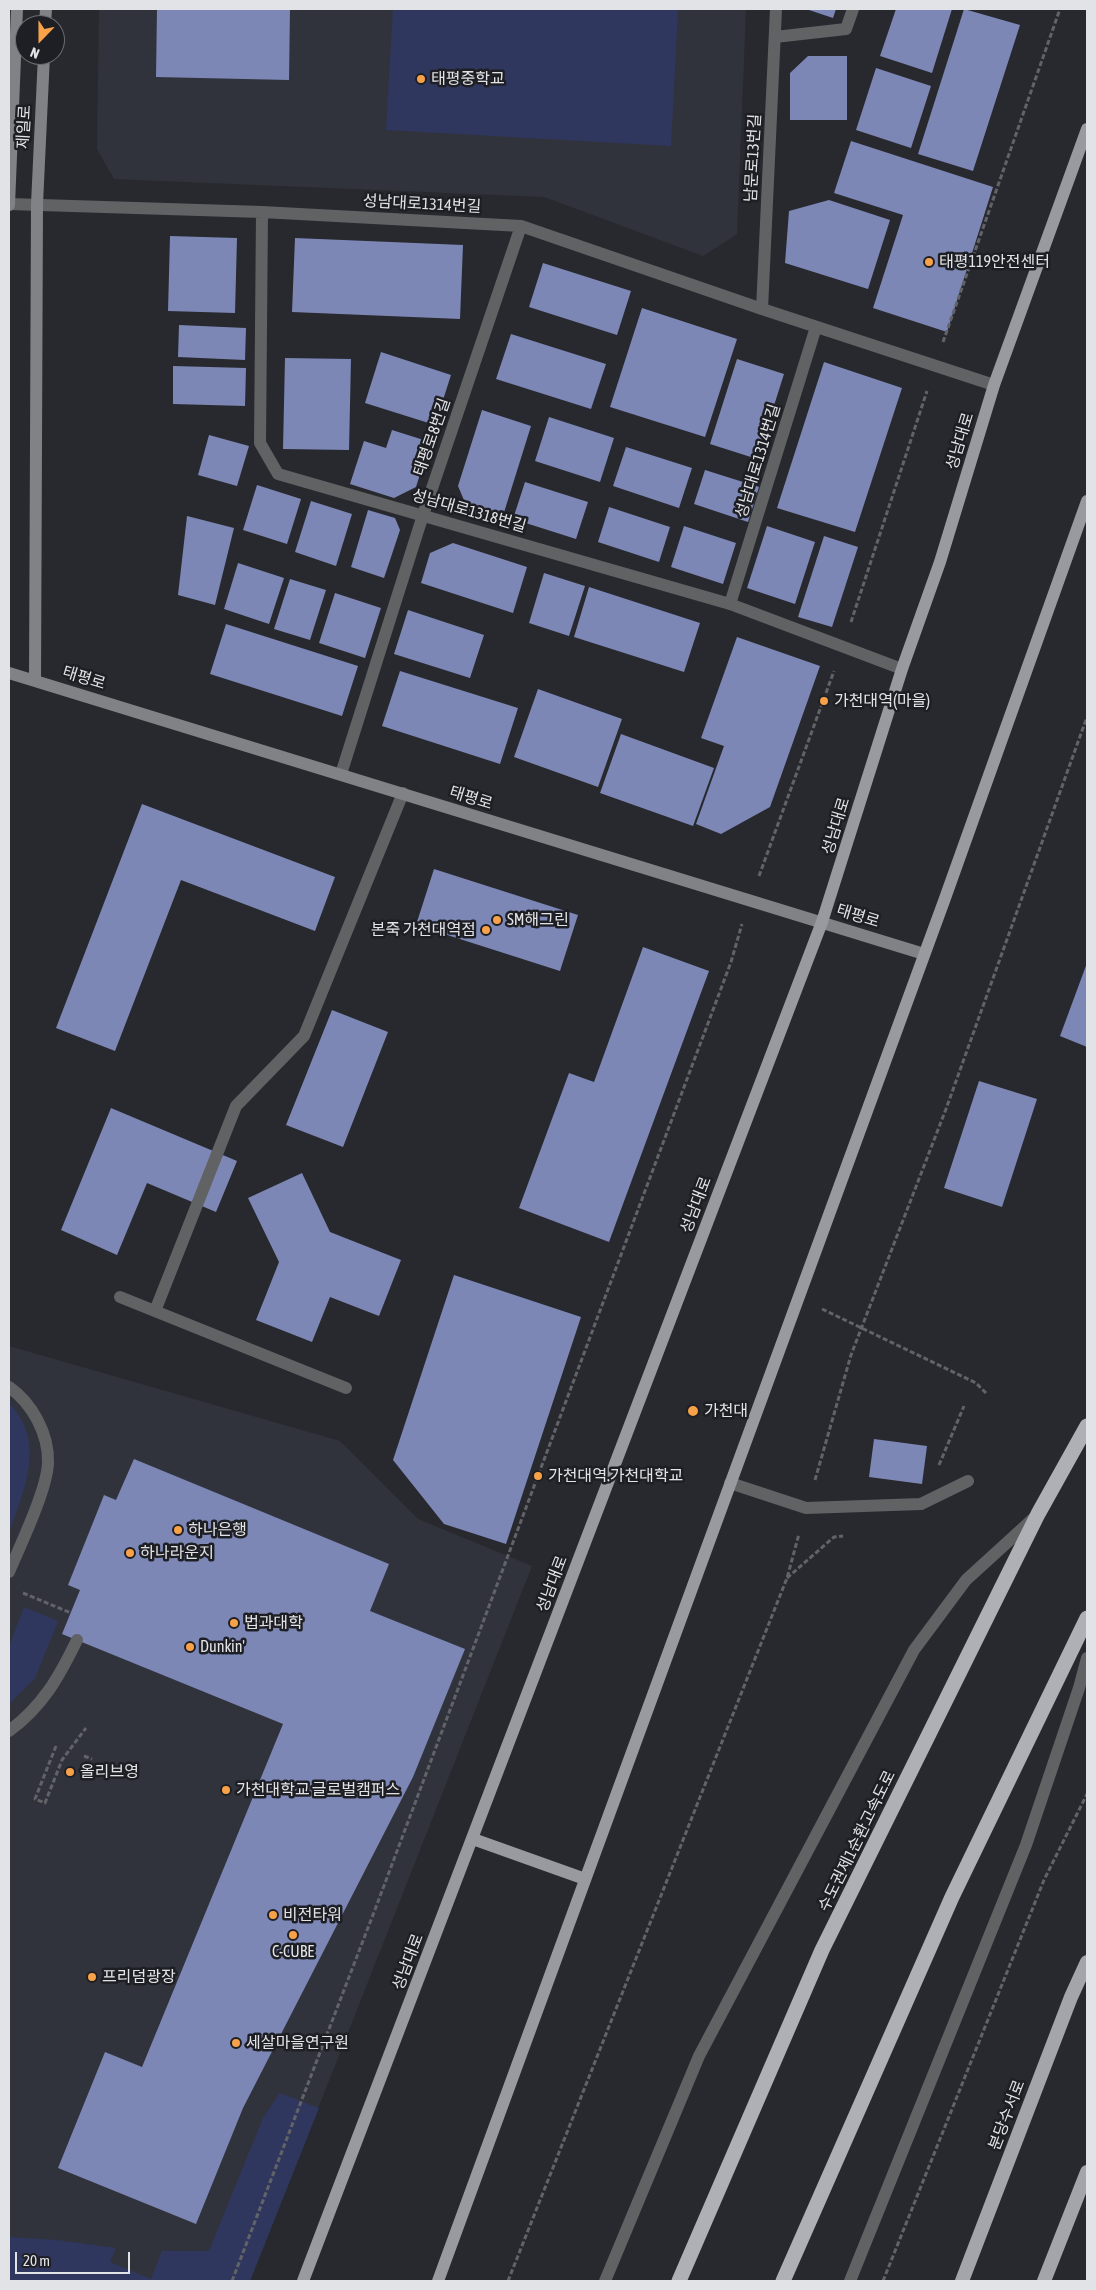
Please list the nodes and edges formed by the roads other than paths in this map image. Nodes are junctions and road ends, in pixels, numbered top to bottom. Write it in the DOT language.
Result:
graph roads {
  1 [pos="17,9"];
  2 [pos="776,9"];
  3 [pos="853,9"];
  4 [pos="775,37"];
  5 [pos="44,65"];
  6 [pos="1087,129"];
  7 [pos="9,204"];
  8 [pos="37,204"];
  9 [pos="262,212"];
  10 [pos="521,226"];
  11 [pos="762,309"];
  12 [pos="816,327"];
  13 [pos="994,385"];
  14 [pos="1087,501"];
  15 [pos="422,514"];
  16 [pos="730,604"];
  17 [pos="902,669"];
  18 [pos="9,672"];
  19 [pos="35,681"];
  20 [pos="341,774"];
  21 [pos="403,793"];
  22 [pos="822,922"];
  23 [pos="924,954"];
  24 [pos="120,1297"];
  25 [pos="156,1311"];
  26 [pos="9,1387"];
  27 [pos="346,1388"];
  28 [pos="1087,1426"];
  29 [pos="968,1481"];
  30 [pos="730,1483"];
  31 [pos="1038,1514"];
  32 [pos="9,1572"];
  33 [pos="1087,1618"];
  34 [pos="76,1640"];
  35 [pos="1087,1658"];
  36 [pos="9,1730"];
  37 [pos="473,1839"];
  38 [pos="585,1880"];
  39 [pos="1087,1962"];
  40 [pos="1087,2172"];
  41 [pos="303,2281"];
  42 [pos="438,2281"];
  43 [pos="605,2281"];
  44 [pos="678,2281"];
  45 [pos="783,2281"];
  46 [pos="850,2281"];
  47 [pos="962,2281"];
  48 [pos="1044,2281"];
  1 -- 7 [label="main road, 제일로"];
  2 -- 4 [label="street, 남문로13번길"];
  3 -- 4 [label="street"];
  4 -- 11 [label="street, 남문로13번길"];
  5 -- 8 [label="main road, 제일로"];
  6 -- 13 [label="main road, 성남대로"];
  7 -- 8 [label="street, 성남대로1314번길"];
  8 -- 9 [label="street, 성남대로1314번길"];
  8 -- 19 [label="main road, 제일로"];
  9 -- 10 [label="street, 성남대로1314번길"];
  9 -- 15 [label="street, 성남대로1318번길"];
  10 -- 11 [label="street, 성남대로1314번길"];
  10 -- 15 [label="street, 태평로8번길"];
  11 -- 12 [label="street, 성남대로1314번길"];
  12 -- 13 [label="street, 성남대로1314번길"];
  12 -- 16 [label="street, 성남대로1314번길"];
  13 -- 17 [label="main road, 성남대로"];
  14 -- 23 [label="main road"];
  15 -- 16 [label="street, 성남대로1318번길"];
  15 -- 20 [label="street, 태평로8번길"];
  16 -- 17 [label="street, 성남대로1318번길"];
  17 -- 22 [label="main road, 성남대로"];
  18 -- 19 [label="main road, 태평로"];
  19 -- 20 [label="main road, 태평로"];
  20 -- 21 [label="main road, 태평로"];
  21 -- 22 [label="main road, 태평로"];
  21 -- 25 [label="street"];
  22 -- 23 [label="main road, 태평로"];
  22 -- 37 [label="main road, 성남대로"];
  23 -- 30 [label="main road"];
  24 -- 25 [label="street"];
  25 -- 27 [label="street"];
  26 -- 32 [label="street"];
  28 -- 31 [label="highway, 수도권제1순환고속도로"];
  29 -- 30 [label="street"];
  30 -- 38 [label="main road"];
  31 -- 43 [label="street"];
  31 -- 44 [label="highway, 수도권제1순환고속도로"];
  33 -- 45 [label="highway"];
  34 -- 36 [label="street"];
  35 -- 46 [label="street"];
  37 -- 38 [label="main road"];
  37 -- 41 [label="main road, 성남대로"];
  38 -- 42 [label="main road"];
  39 -- 47 [label="highway, 분당수서로"];
  40 -- 48 [label="highway"];
}
